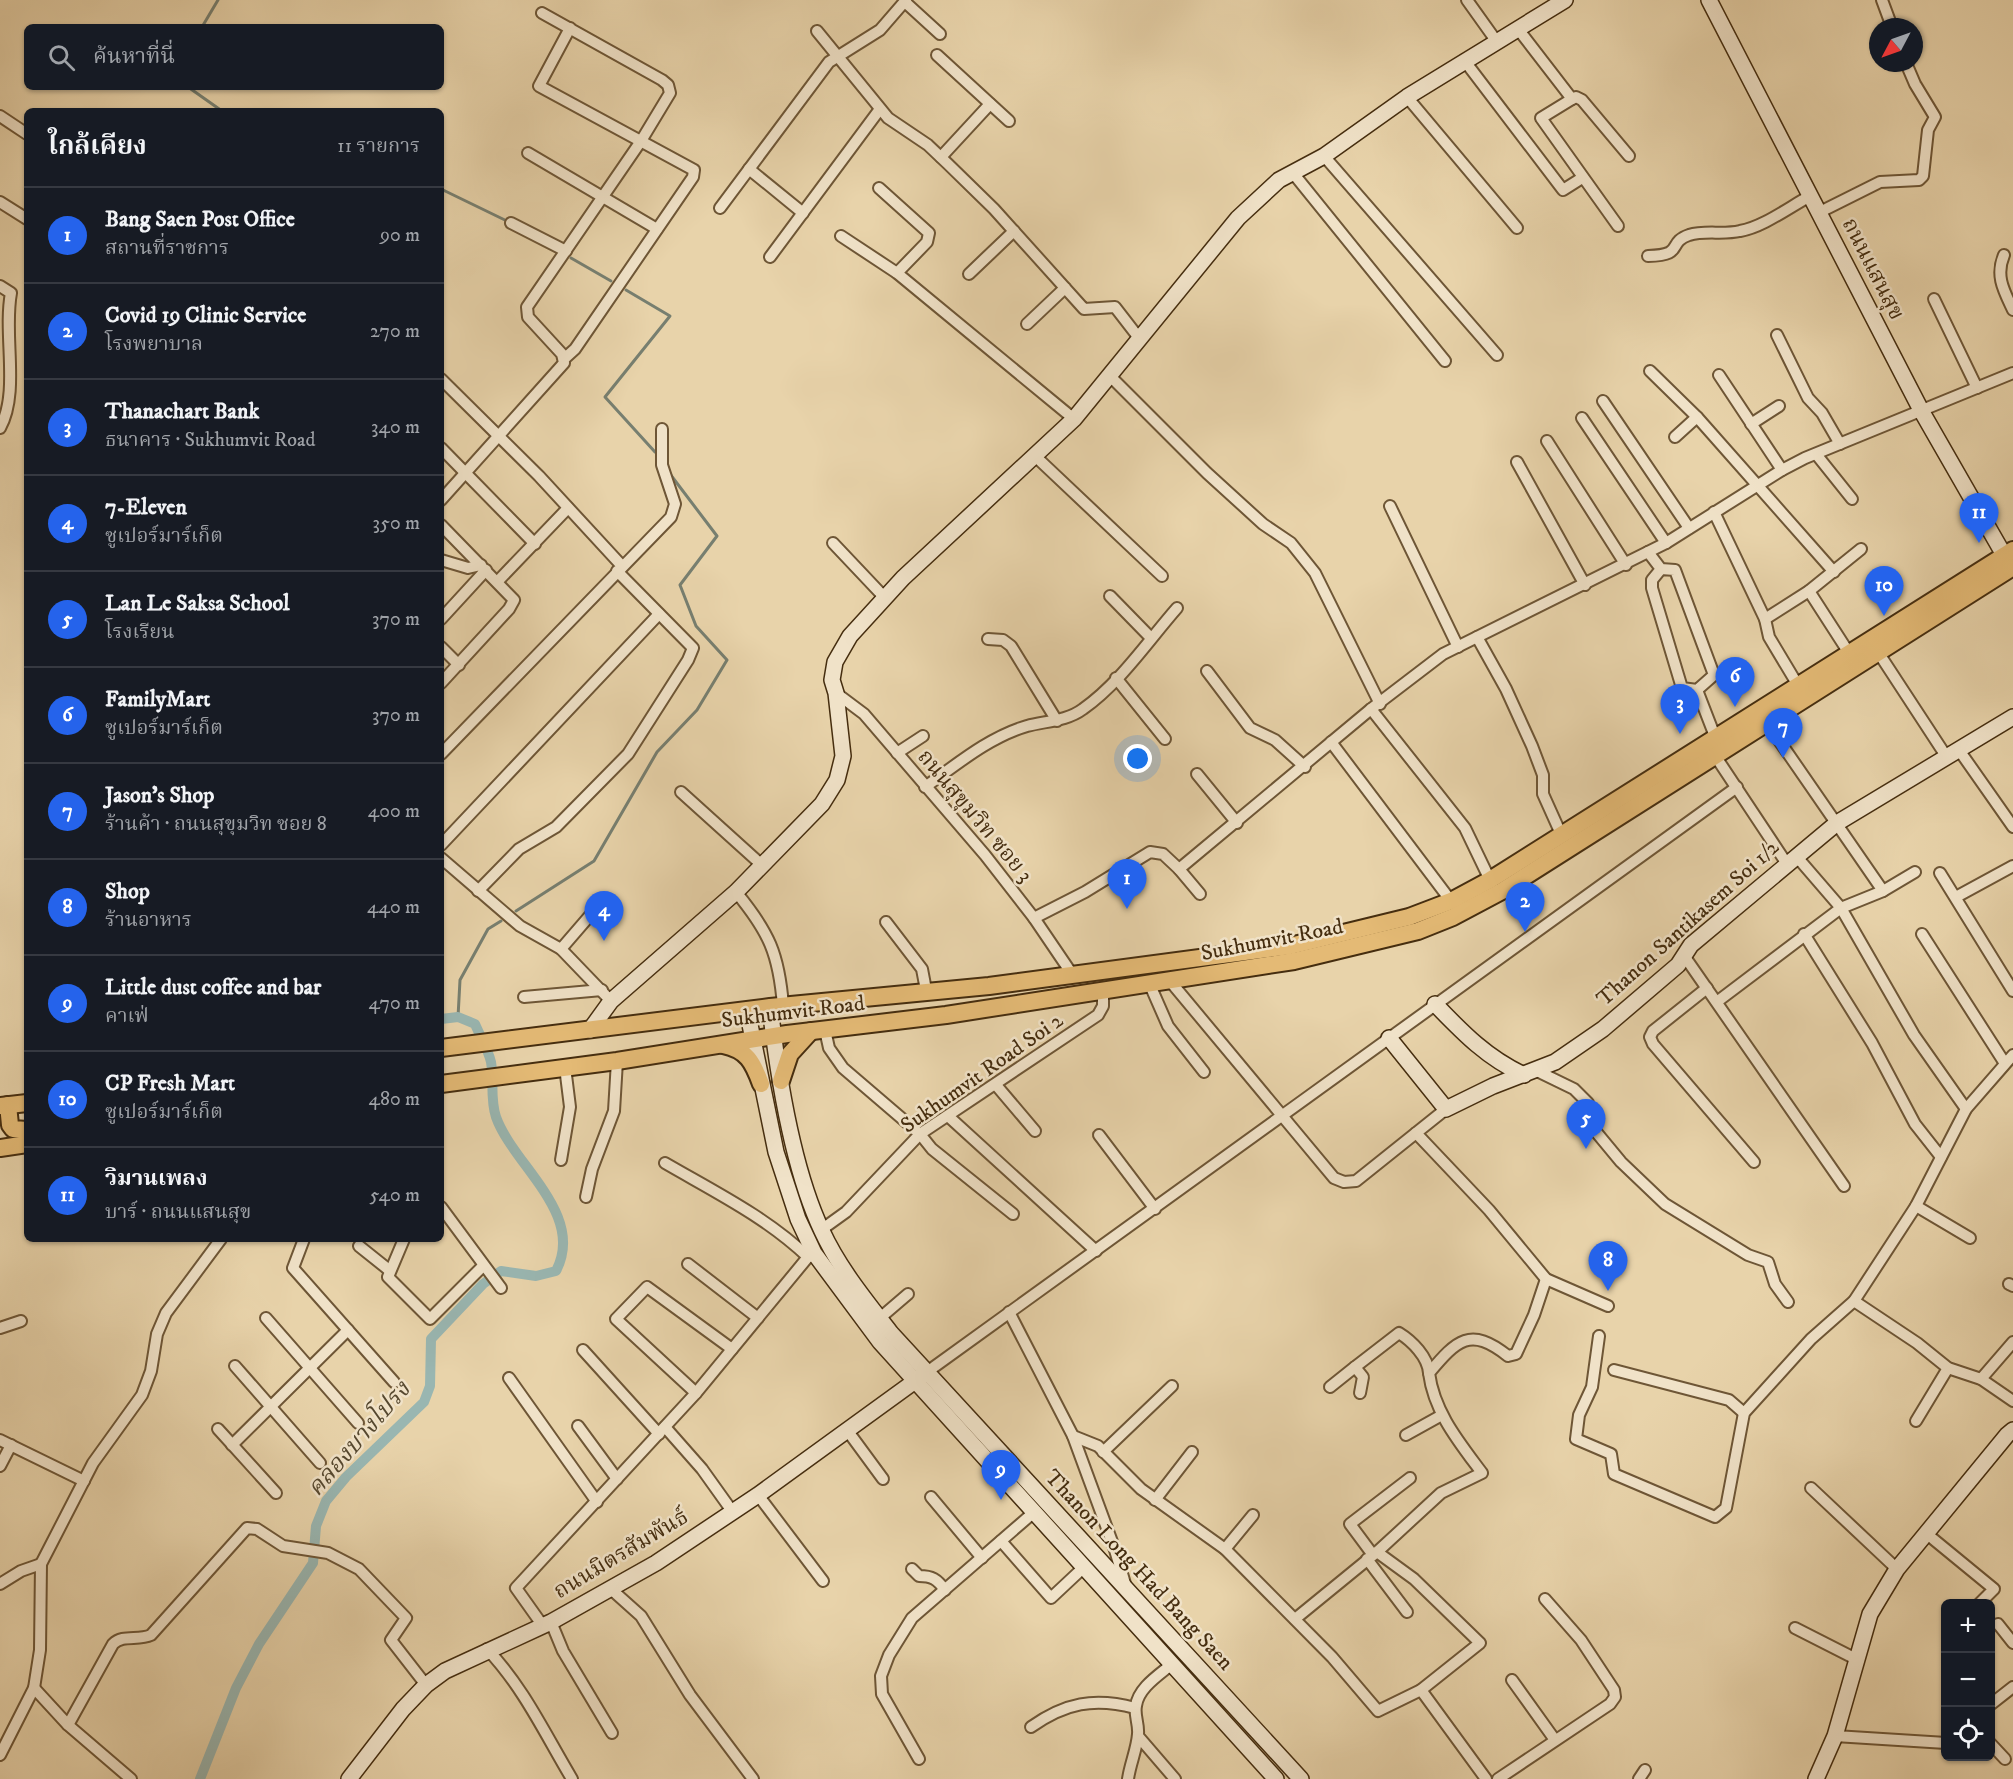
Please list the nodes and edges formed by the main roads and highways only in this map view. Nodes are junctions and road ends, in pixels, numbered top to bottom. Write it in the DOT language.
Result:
graph roads {
  1 [pos="2010,557"];
  2 [pos="818,1031"];
  3 [pos="718,1044"];
  4 [pos="444,1048"];
  5 [pos="781,1081"];
  6 [pos="444,1084"];
  7 [pos="761,1084"];
  8 [pos="24,1103"];
  9 [pos="4,1106"];
  10 [pos="24,1130"];
  11 [pos="24,1144"];
  12 [pos="0,1148"];
  1 -- 2 [label="main road, Sukhumvit Road"];
  1 -- 4 [label="main road, Sukhumvit Road"];
  2 -- 3 [label="main road, Sukhumvit Road"];
  2 -- 5 [label="main road"];
  3 -- 6 [label="main road, Sukhumvit Road"];
  3 -- 7 [label="main road"];
  8 -- 9 [label="main road"];
  9 -- 10 [label="main road"];
  11 -- 12 [label="main road"];
}
